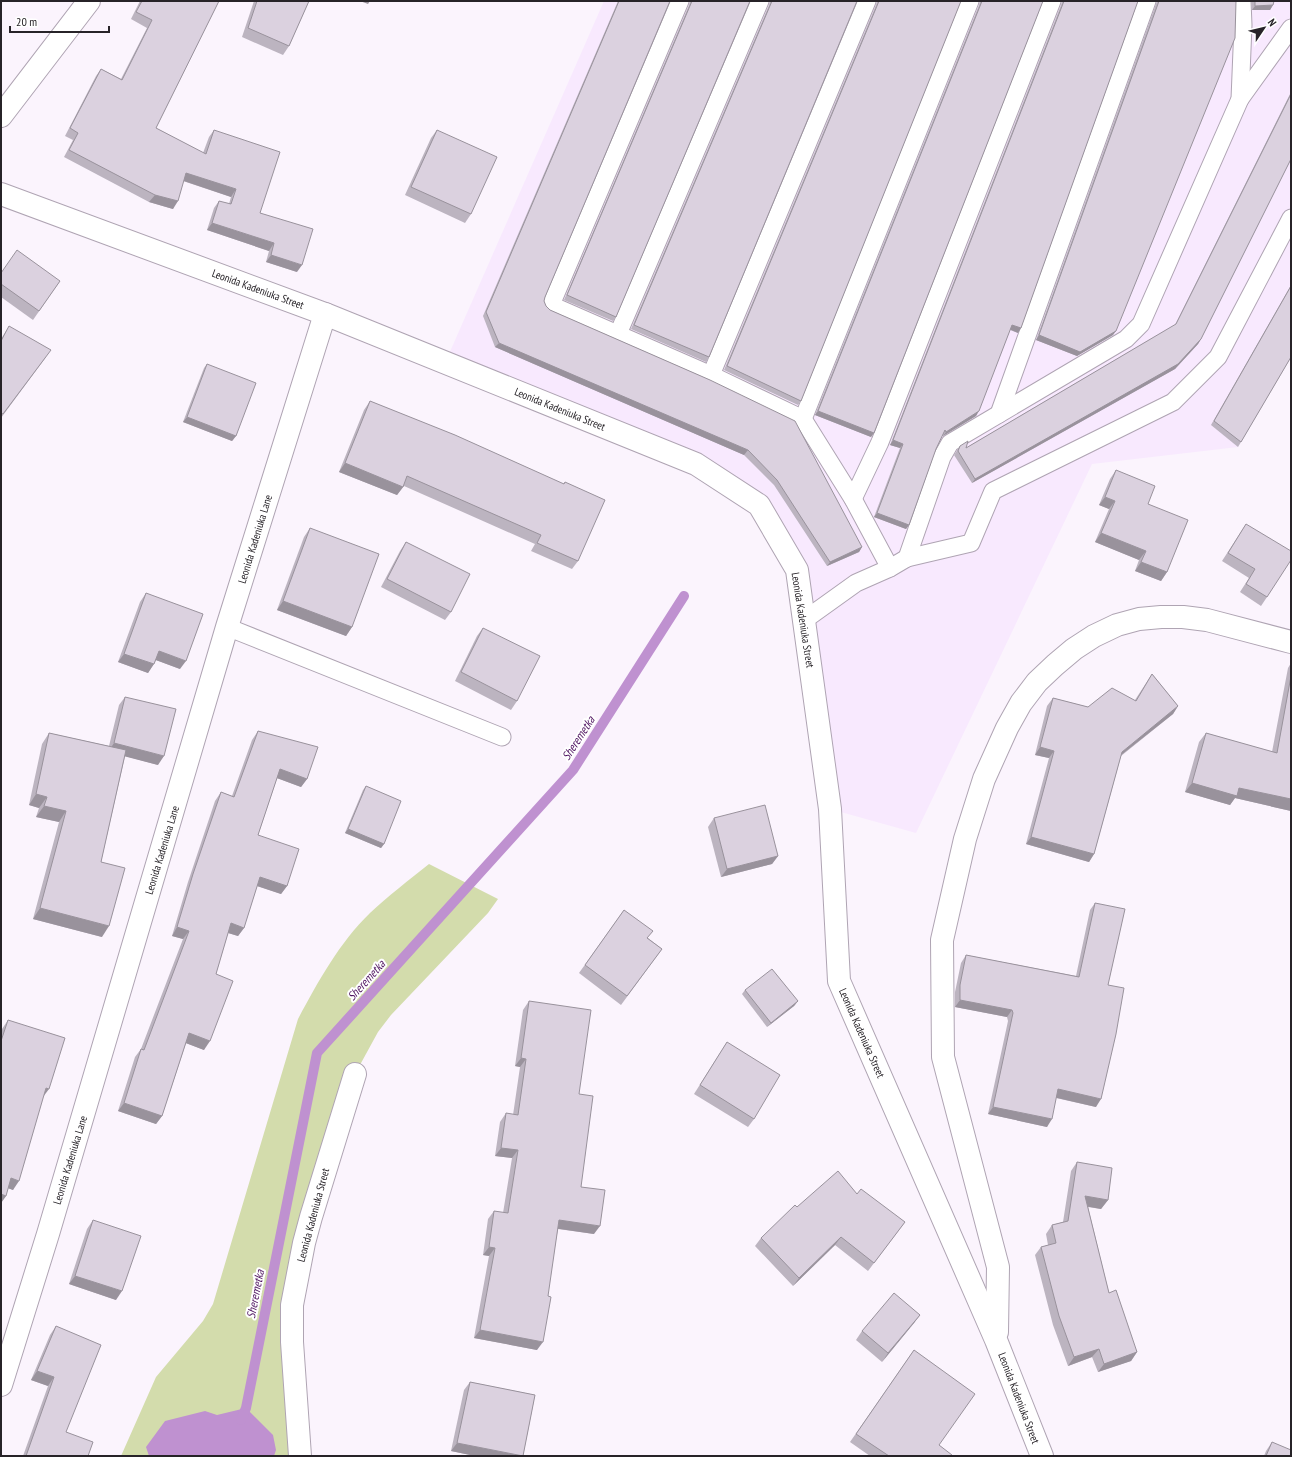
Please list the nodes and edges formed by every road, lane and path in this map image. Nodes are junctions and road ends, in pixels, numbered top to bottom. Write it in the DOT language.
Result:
graph roads {
  1 [pos="89,1"];
  2 [pos="680,1"];
  3 [pos="760,1"];
  4 [pos="867,1"];
  5 [pos="970,1"];
  6 [pos="1052,1"];
  7 [pos="1147,1"];
  8 [pos="1242,1"];
  9 [pos="1291,28"];
  10 [pos="1240,99"];
  11 [pos="1,116"];
  12 [pos="1,194"];
  13 [pos="1291,218"];
  14 [pos="325,314"];
  15 [pos="618,334"];
  16 [pos="711,375"];
  17 [pos="999,414"];
  18 [pos="803,419"];
  19 [pos="853,499"];
  20 [pos="907,558"];
  21 [pos="890,568"];
  22 [pos="804,621"];
  23 [pos="228,627"];
  24 [pos="1291,642"];
  25 [pos="502,737"];
  26 [pos="356,1074"];
  27 [pos="996,1340"];
  28 [pos="1,1385"];
  29 [pos="300,1456"];
  30 [pos="1042,1456"];
  1 -- 11 [label="street"];
  2 -- 15 [label="lane"];
  3 -- 15 [label="lane"];
  4 -- 16 [label="lane"];
  5 -- 18 [label="lane"];
  6 -- 19 [label="lane"];
  7 -- 17 [label="lane"];
  8 -- 10 [label="lane"];
  9 -- 10 [label="lane"];
  10 -- 17 [label="lane"];
  12 -- 14 [label="street, Leonida Kadeniuka Street"];
  13 -- 20 [label="lane"];
  14 -- 22 [label="street, Leonida Kadeniuka Street"];
  14 -- 23 [label="street, Leonida Kadeniuka Lane"];
  15 -- 16 [label="lane"];
  16 -- 18 [label="lane"];
  17 -- 20 [label="lane"];
  18 -- 19 [label="lane"];
  19 -- 21 [label="lane"];
  20 -- 21 [label="lane"];
  21 -- 22 [label="lane"];
  22 -- 27 [label="street, Leonida Kadeniuka Street"];
  23 -- 25 [label="lane"];
  23 -- 28 [label="street, Leonida Kadeniuka Lane"];
  24 -- 27 [label="street, Leonida Kadeniuka Street"];
  26 -- 29 [label="street, Leonida Kadeniuka Street"];
  27 -- 30 [label="street, Leonida Kadeniuka Street"];
}
